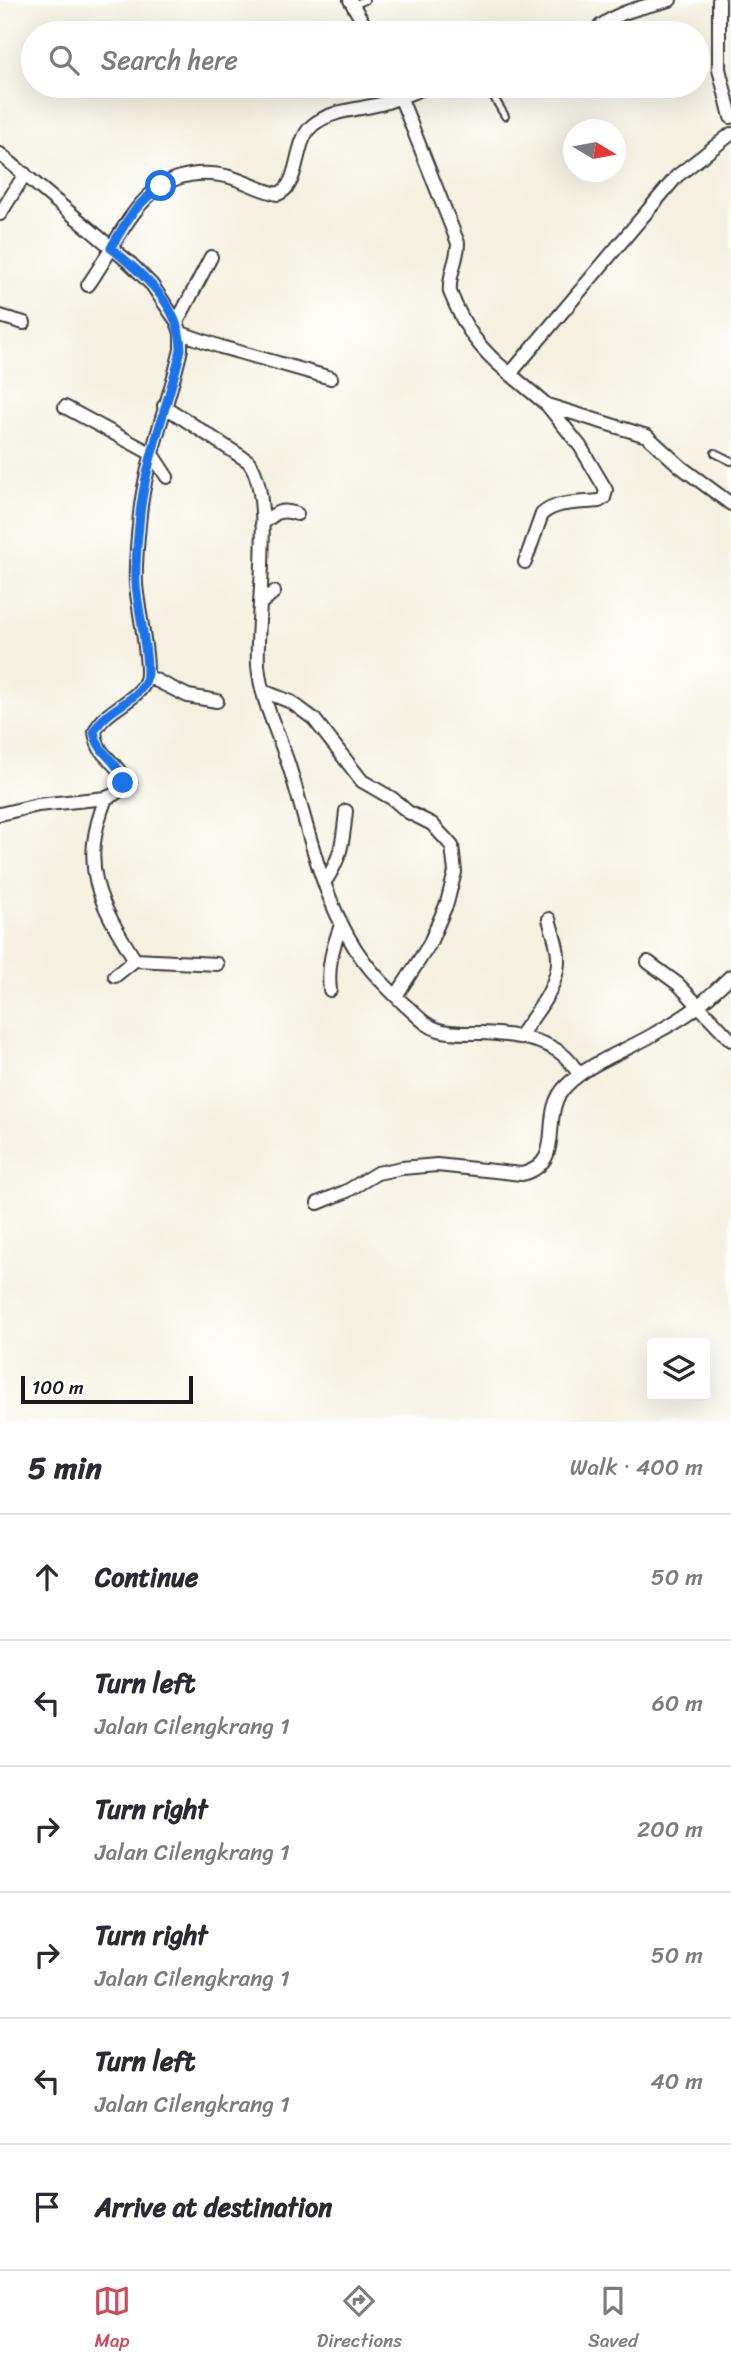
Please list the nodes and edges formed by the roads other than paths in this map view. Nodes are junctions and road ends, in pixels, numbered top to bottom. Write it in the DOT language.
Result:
graph roads {
  1 [pos="670,0"];
  2 [pos="719,0"];
  3 [pos="356,2"];
  4 [pos="364,21"];
  5 [pos="607,21"];
  6 [pos="389,98"];
  7 [pos="401,98"];
  8 [pos="494,98"];
  9 [pos="505,116"];
  10 [pos="731,117"];
  11 [pos="731,134"];
  12 [pos="0,154"];
  13 [pos="25,174"];
  14 [pos="0,214"];
  15 [pos="111,248"];
  16 [pos="211,257"];
  17 [pos="88,285"];
  18 [pos="0,316"];
  19 [pos="24,323"];
  20 [pos="179,327"];
  21 [pos="510,374"];
  22 [pos="331,378"];
  23 [pos="547,405"];
  24 [pos="164,406"];
  25 [pos="65,407"];
  26 [pos="715,453"];
  27 [pos="152,454"];
  28 [pos="731,461"];
  29 [pos="167,477"];
  30 [pos="731,505"];
  31 [pos="297,514"];
  32 [pos="262,524"];
  33 [pos="525,562"];
  34 [pos="274,592"];
  35 [pos="260,604"];
  36 [pos="147,676"];
  37 [pos="263,691"];
  38 [pos="217,701"];
  39 [pos="106,798"];
  40 [pos="346,811"];
  41 [pos="0,814"];
  42 [pos="324,883"];
  43 [pos="549,919"];
  44 [pos="341,925"];
  45 [pos="135,960"];
  46 [pos="648,962"];
  47 [pos="217,964"];
  48 [pos="115,976"];
  49 [pos="731,976"];
  50 [pos="330,990"];
  51 [pos="396,996"];
  52 [pos="699,1006"];
  53 [pos="519,1037"];
  54 [pos="731,1040"];
  55 [pos="579,1074"];
  56 [pos="318,1203"];
  1 -- 5 [label="street"];
  2 -- 10 [label="street"];
  3 -- 4 [label="street"];
  6 -- 15 [label="street"];
  7 -- 21 [label="street"];
  8 -- 9 [label="lane"];
  11 -- 21 [label="street"];
  12 -- 13 [label="street"];
  13 -- 14 [label="street"];
  13 -- 15 [label="street"];
  15 -- 17 [label="street"];
  15 -- 20 [label="street"];
  16 -- 20 [label="street"];
  18 -- 19 [label="street"];
  20 -- 22 [label="street"];
  20 -- 24 [label="street"];
  21 -- 23 [label="street"];
  23 -- 30 [label="street"];
  23 -- 33 [label="street"];
  24 -- 27 [label="street"];
  24 -- 32 [label="street"];
  25 -- 27 [label="street"];
  26 -- 28 [label="lane"];
  27 -- 29 [label="street"];
  27 -- 36 [label="street"];
  31 -- 32 [label="street"];
  32 -- 35 [label="street"];
  34 -- 35 [label="street"];
  35 -- 37 [label="street"];
  36 -- 38 [label="street"];
  36 -- 39 [label="street"];
  37 -- 42 [label="street"];
  37 -- 51 [label="street"];
  39 -- 41 [label="street"];
  39 -- 45 [label="street"];
  40 -- 42 [label="street"];
  42 -- 44 [label="street"];
  43 -- 53 [label="street"];
  44 -- 50 [label="street"];
  44 -- 51 [label="street"];
  45 -- 47 [label="street"];
  45 -- 48 [label="street"];
  46 -- 52 [label="street"];
  49 -- 52 [label="street"];
  51 -- 53 [label="street"];
  52 -- 54 [label="street"];
  52 -- 55 [label="street"];
  53 -- 55 [label="street"];
  55 -- 56 [label="street"];
}
